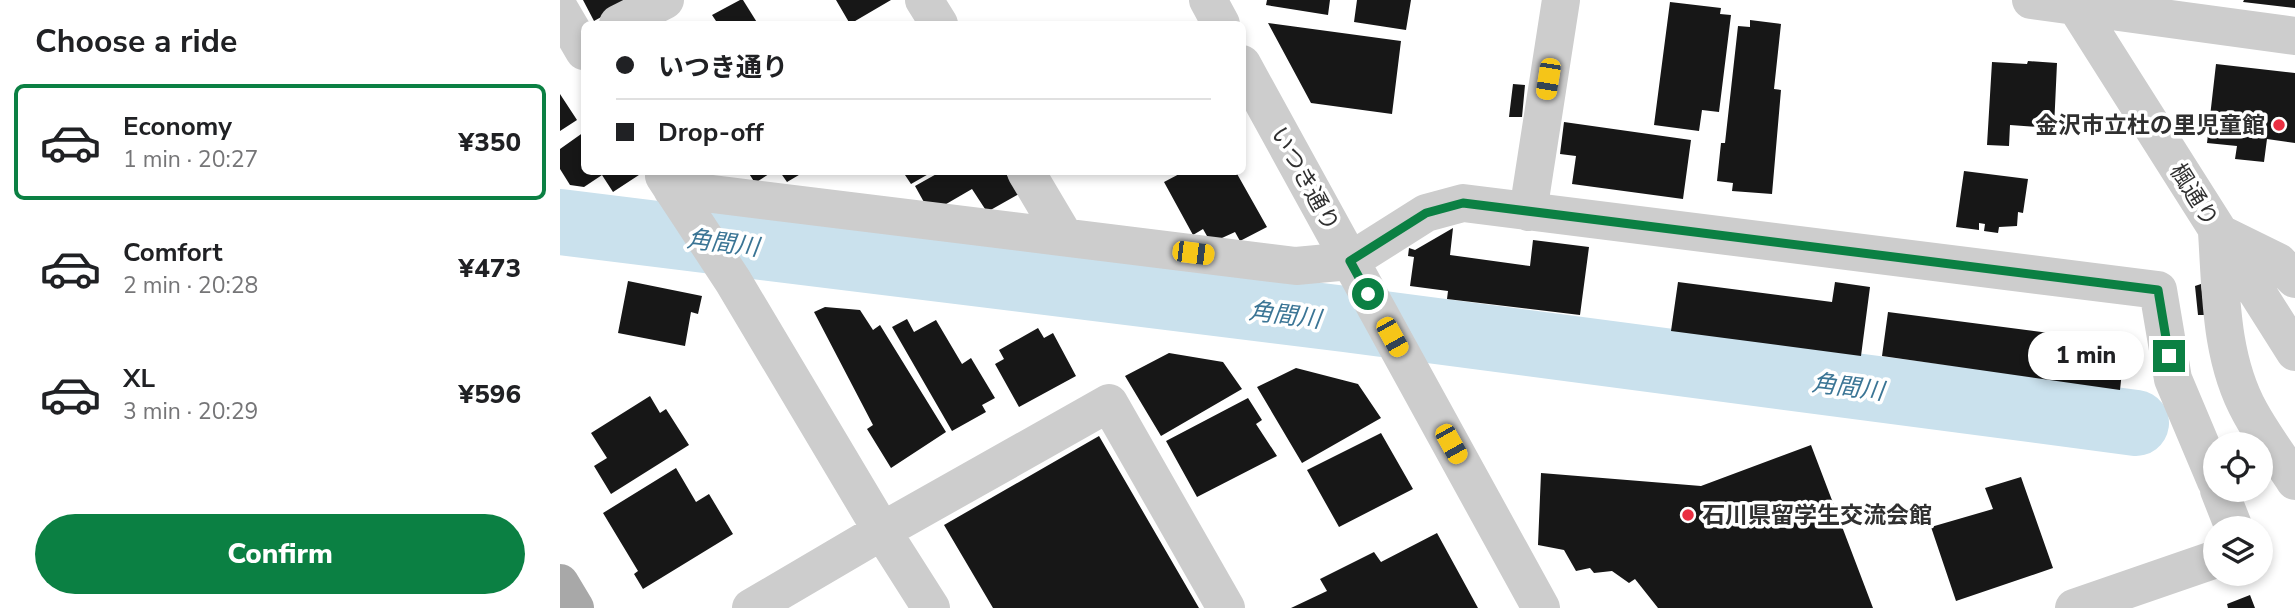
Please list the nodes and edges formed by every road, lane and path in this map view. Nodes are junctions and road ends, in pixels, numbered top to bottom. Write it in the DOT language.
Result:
graph roads {
  1 [pos="665,0"];
  2 [pos="924,0"];
  3 [pos="1208,0"];
  4 [pos="1561,0"];
  5 [pos="2031,0"];
  6 [pos="2074,3"];
  7 [pos="560,10"];
  8 [pos="624,21"];
  9 [pos="937,21"];
  10 [pos="1219,21"];
  11 [pos="2295,36"];
  12 [pos="581,43"];
  13 [pos="1246,71"];
  14 [pos="1028,175"];
  15 [pos="674,191"];
  16 [pos="1528,212"];
  17 [pos="2217,232"];
  18 [pos="1064,236"];
  19 [pos="1350,261"];
  20 [pos="2295,279"];
  21 [pos="2295,352"];
  22 [pos="2203,450"];
  23 [pos="2295,481"];
  24 [pos="882,531"];
  25 [pos="2203,563"];
  26 [pos="560,583"];
  27 [pos="575,608"];
  28 [pos="751,608"];
  29 [pos="931,608"];
  30 [pos="1226,608"];
  31 [pos="1541,608"];
  32 [pos="2074,608"];
  1 -- 8 [label="street"];
  2 -- 9 [label="street"];
  3 -- 10 [label="street"];
  4 -- 16 [label="street"];
  5 -- 6 [label="street"];
  6 -- 11 [label="street"];
  6 -- 17 [label="street, 楓通り"];
  7 -- 12 [label="street"];
  13 -- 19 [label="street, いつき通り"];
  14 -- 18 [label="street"];
  15 -- 18 [label="street"];
  15 -- 24 [label="street"];
  16 -- 19 [label="street"];
  16 -- 22 [label="street"];
  17 -- 20 [label="street"];
  17 -- 21 [label="street, 楓通り"];
  17 -- 23 [label="street"];
  18 -- 19 [label="street"];
  19 -- 31 [label="street, いつき通り"];
  24 -- 28 [label="street"];
  24 -- 29 [label="street"];
  24 -- 30 [label="street"];
  25 -- 32 [label="street"];
  26 -- 27 [label="main road"];
}
